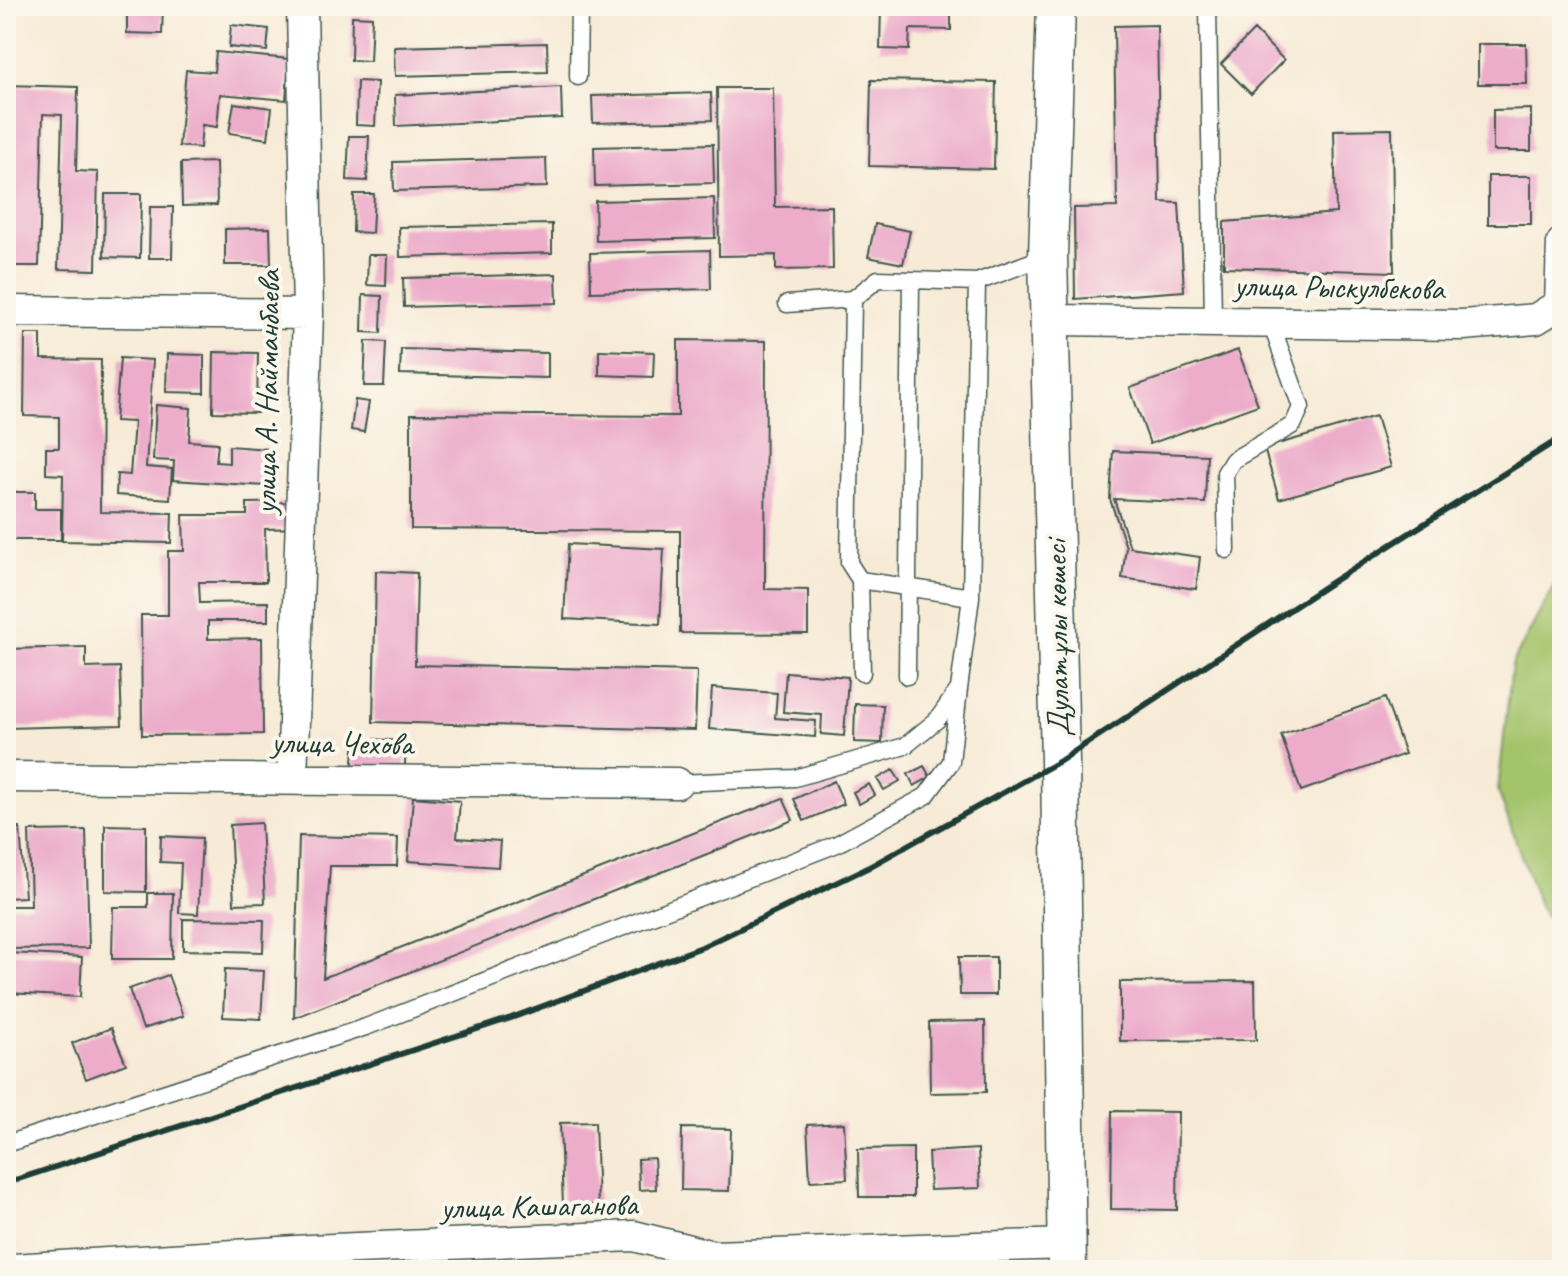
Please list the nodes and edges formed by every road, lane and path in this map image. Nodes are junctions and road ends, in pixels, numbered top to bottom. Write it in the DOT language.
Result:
graph roads {
  1 [pos="302,6"];
  2 [pos="579,6"];
  3 [pos="1056,6"];
  4 [pos="1208,6"];
  5 [pos="578,77"];
  6 [pos="1562,243"];
  7 [pos="1048,255"];
  8 [pos="911,280"];
  9 [pos="977,282"];
  10 [pos="853,299"];
  11 [pos="787,304"];
  12 [pos="6,311"];
  13 [pos="308,314"];
  14 [pos="1051,320"];
  15 [pos="1213,321"];
  16 [pos="1270,321"];
  17 [pos="1227,550"];
  18 [pos="860,580"];
  19 [pos="907,587"];
  20 [pos="971,597"];
  21 [pos="862,673"];
  22 [pos="907,676"];
  23 [pos="959,689"];
  24 [pos="6,777"];
  25 [pos="292,779"];
  26 [pos="677,783"];
  27 [pos="6,1144"];
  28 [pos="1066,1257"];
  29 [pos="312,1260"];
  30 [pos="13,1269"];
  1 -- 13 [label="street, улица А. Найманбаева"];
  2 -- 5 [label="lane"];
  3 -- 7 [label="street, Дулатұлы көшесі"];
  4 -- 15 [label="lane"];
  6 -- 16 [label="street, улица Рыскулбекова"];
  7 -- 9 [label="lane"];
  7 -- 14 [label="street, Дулатұлы көшесі"];
  8 -- 9 [label="lane"];
  8 -- 10 [label="lane"];
  8 -- 19 [label="lane"];
  9 -- 20 [label="lane"];
  10 -- 11 [label="lane"];
  10 -- 18 [label="lane"];
  12 -- 13 [label="street"];
  13 -- 25 [label="street, улица А. Найманбаева"];
  14 -- 15 [label="street, улица Рыскулбекова"];
  14 -- 28 [label="street, Дулатұлы көшесі"];
  15 -- 16 [label="street, улица Рыскулбекова"];
  16 -- 17 [label="lane"];
  18 -- 19 [label="lane"];
  18 -- 21 [label="lane"];
  19 -- 20 [label="lane"];
  19 -- 22 [label="lane"];
  20 -- 23 [label="lane"];
  23 -- 26 [label="lane"];
  23 -- 27 [label="lane"];
  24 -- 25 [label="street, улица Чехова"];
  25 -- 26 [label="street, улица Чехова"];
  28 -- 29 [label="street, улица Кашаганова"];
  29 -- 30 [label="street, улица Кашаганова"];
}
